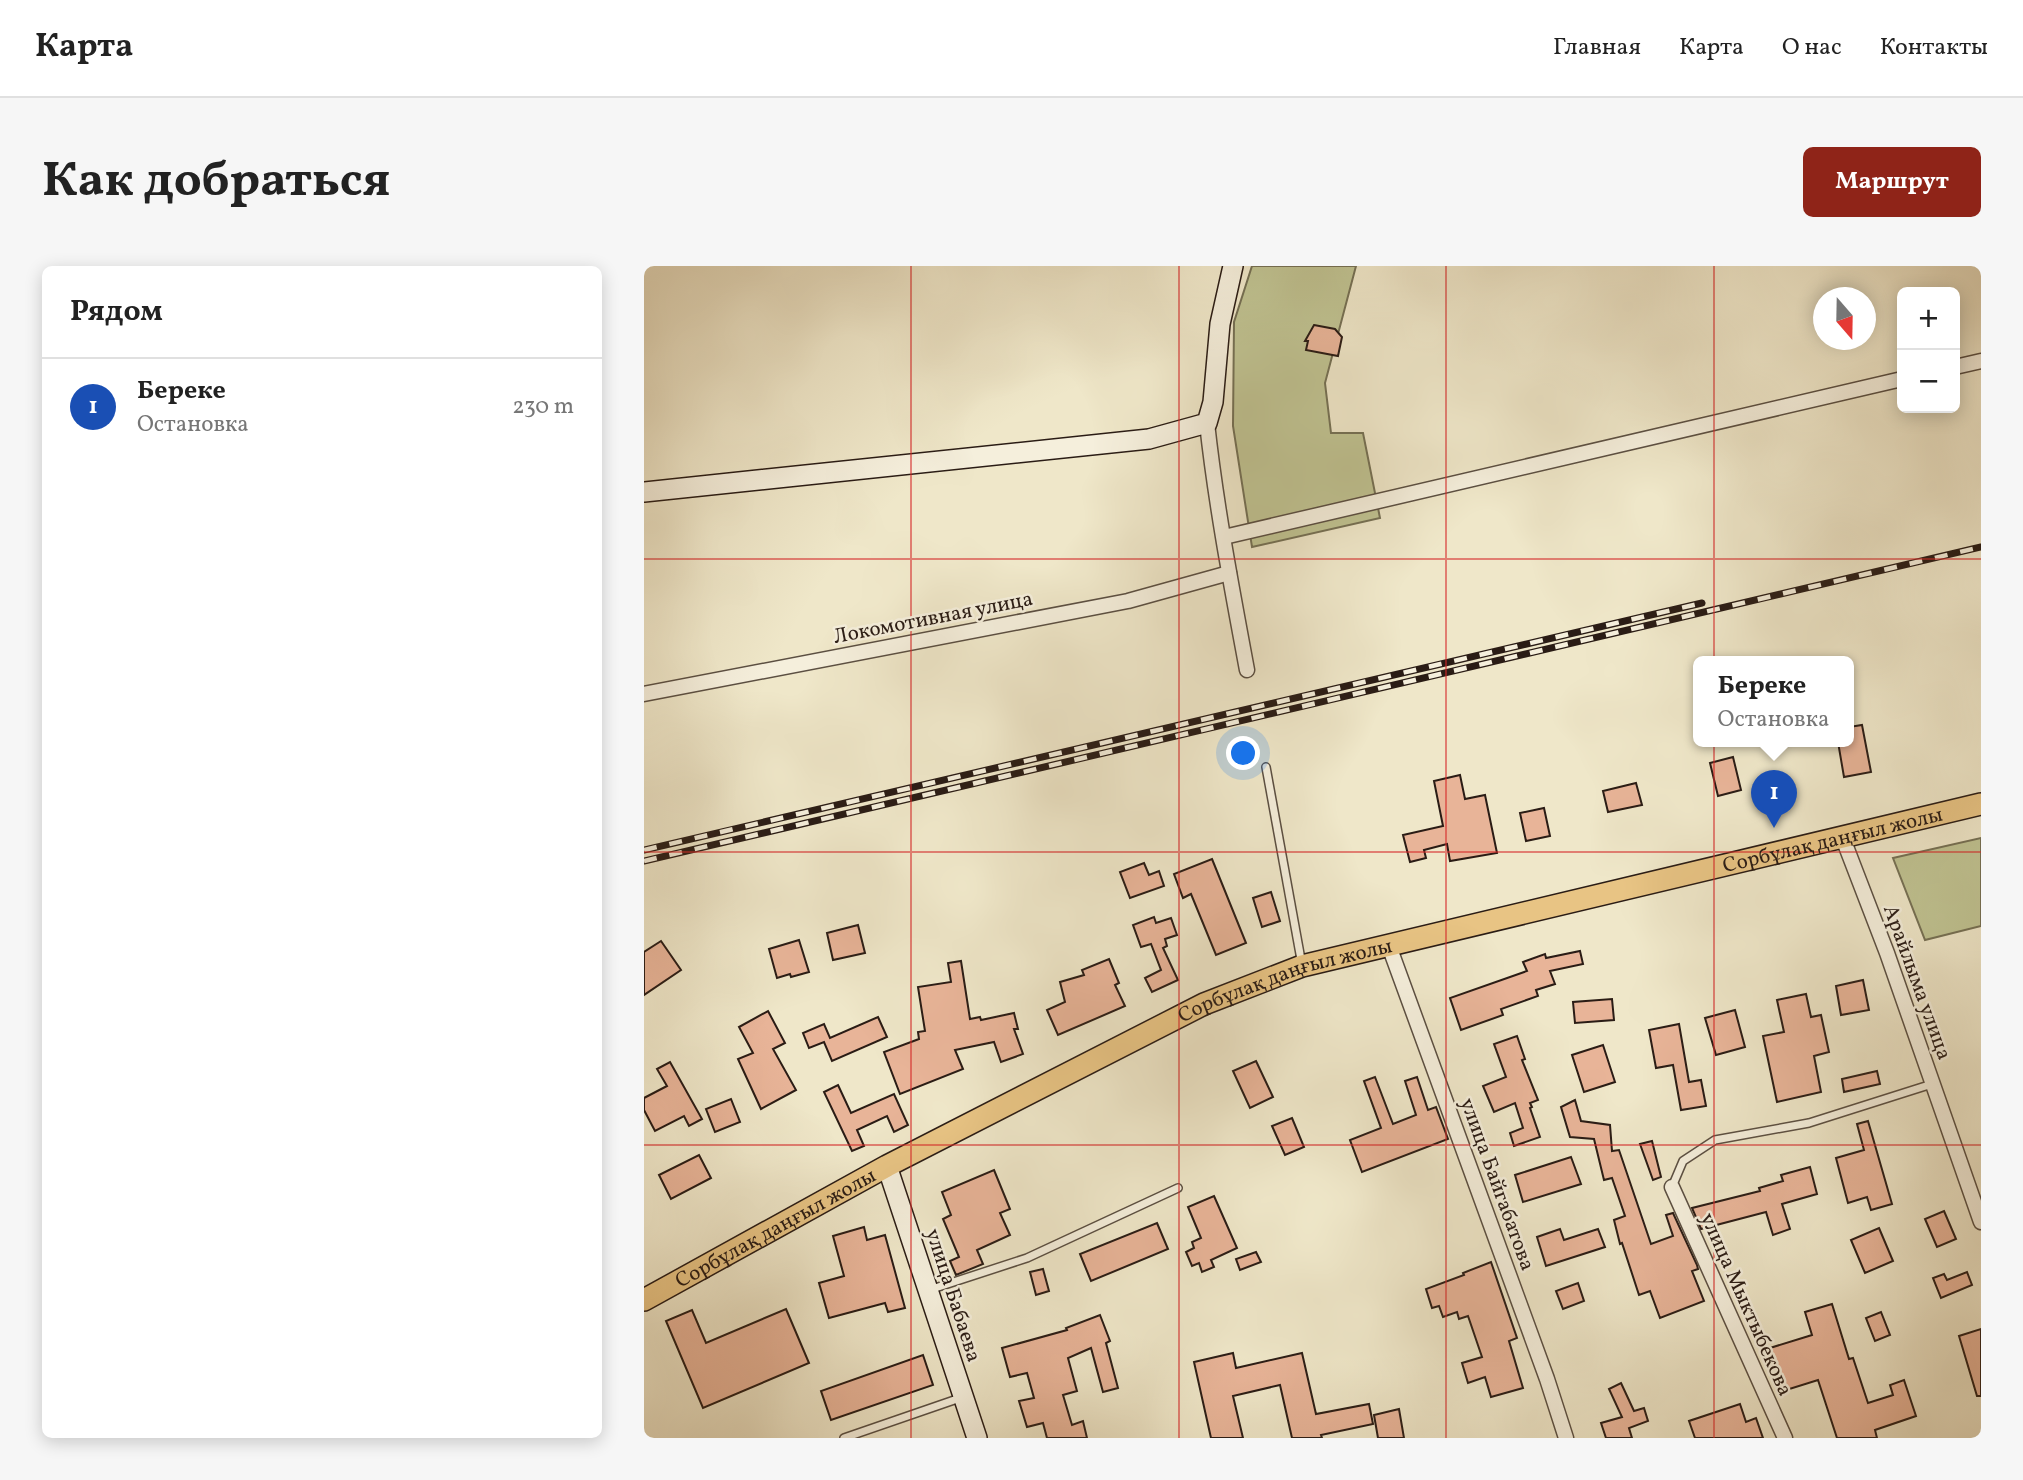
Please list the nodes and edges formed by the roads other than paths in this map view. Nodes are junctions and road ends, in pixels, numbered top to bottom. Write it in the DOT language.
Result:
graph roads {
  1 [pos="1233,266"];
  2 [pos="1981,361"];
  3 [pos="1960,366"];
  4 [pos="1897,380"];
  5 [pos="1208,423"];
  6 [pos="644,492"];
  7 [pos="1224,537"];
  8 [pos="1229,573"];
  9 [pos="1247,670"];
  10 [pos="644,694"];
  11 [pos="1266,767"];
  12 [pos="1981,804"];
  13 [pos="1842,836"];
  14 [pos="1389,946"];
  15 [pos="1302,965"];
  16 [pos="1933,1084"];
  17 [pos="887,1166"];
  18 [pos="1672,1187"];
  19 [pos="1178,1188"];
  20 [pos="1981,1222"];
  21 [pos="928,1290"];
  22 [pos="644,1300"];
  23 [pos="964,1397"];
  24 [pos="844,1438"];
  25 [pos="977,1438"];
  26 [pos="1566,1438"];
  27 [pos="1785,1438"];
  1 -- 5 [label="main road"];
  2 -- 3 [label="street"];
  4 -- 7 [label="street"];
  5 -- 6 [label="main road"];
  5 -- 7 [label="street"];
  7 -- 8 [label="street"];
  8 -- 9 [label="street"];
  8 -- 10 [label="street, Локомотивная улица"];
  11 -- 15 [label="lane"];
  12 -- 13 [label="main road, Сорбұлақ даңғыл жолы"];
  13 -- 14 [label="main road, Сорбұлақ даңғыл жолы"];
  13 -- 16 [label="street, Арайлыма улица"];
  14 -- 15 [label="main road, Сорбұлақ даңғыл жолы"];
  14 -- 26 [label="street, улица Байгабатова"];
  15 -- 17 [label="main road, Сорбұлақ даңғыл жолы"];
  16 -- 18 [label="lane"];
  16 -- 20 [label="street, Арайлыма улица"];
  17 -- 21 [label="main road, улица Бабаева"];
  17 -- 22 [label="main road, Сорбұлақ даңғыл жолы"];
  18 -- 27 [label="street, улица Мыктыбекова"];
  19 -- 21 [label="lane"];
  21 -- 23 [label="main road, улица Бабаева"];
  23 -- 24 [label="lane"];
  23 -- 25 [label="main road, улица Бабаева"];
}
